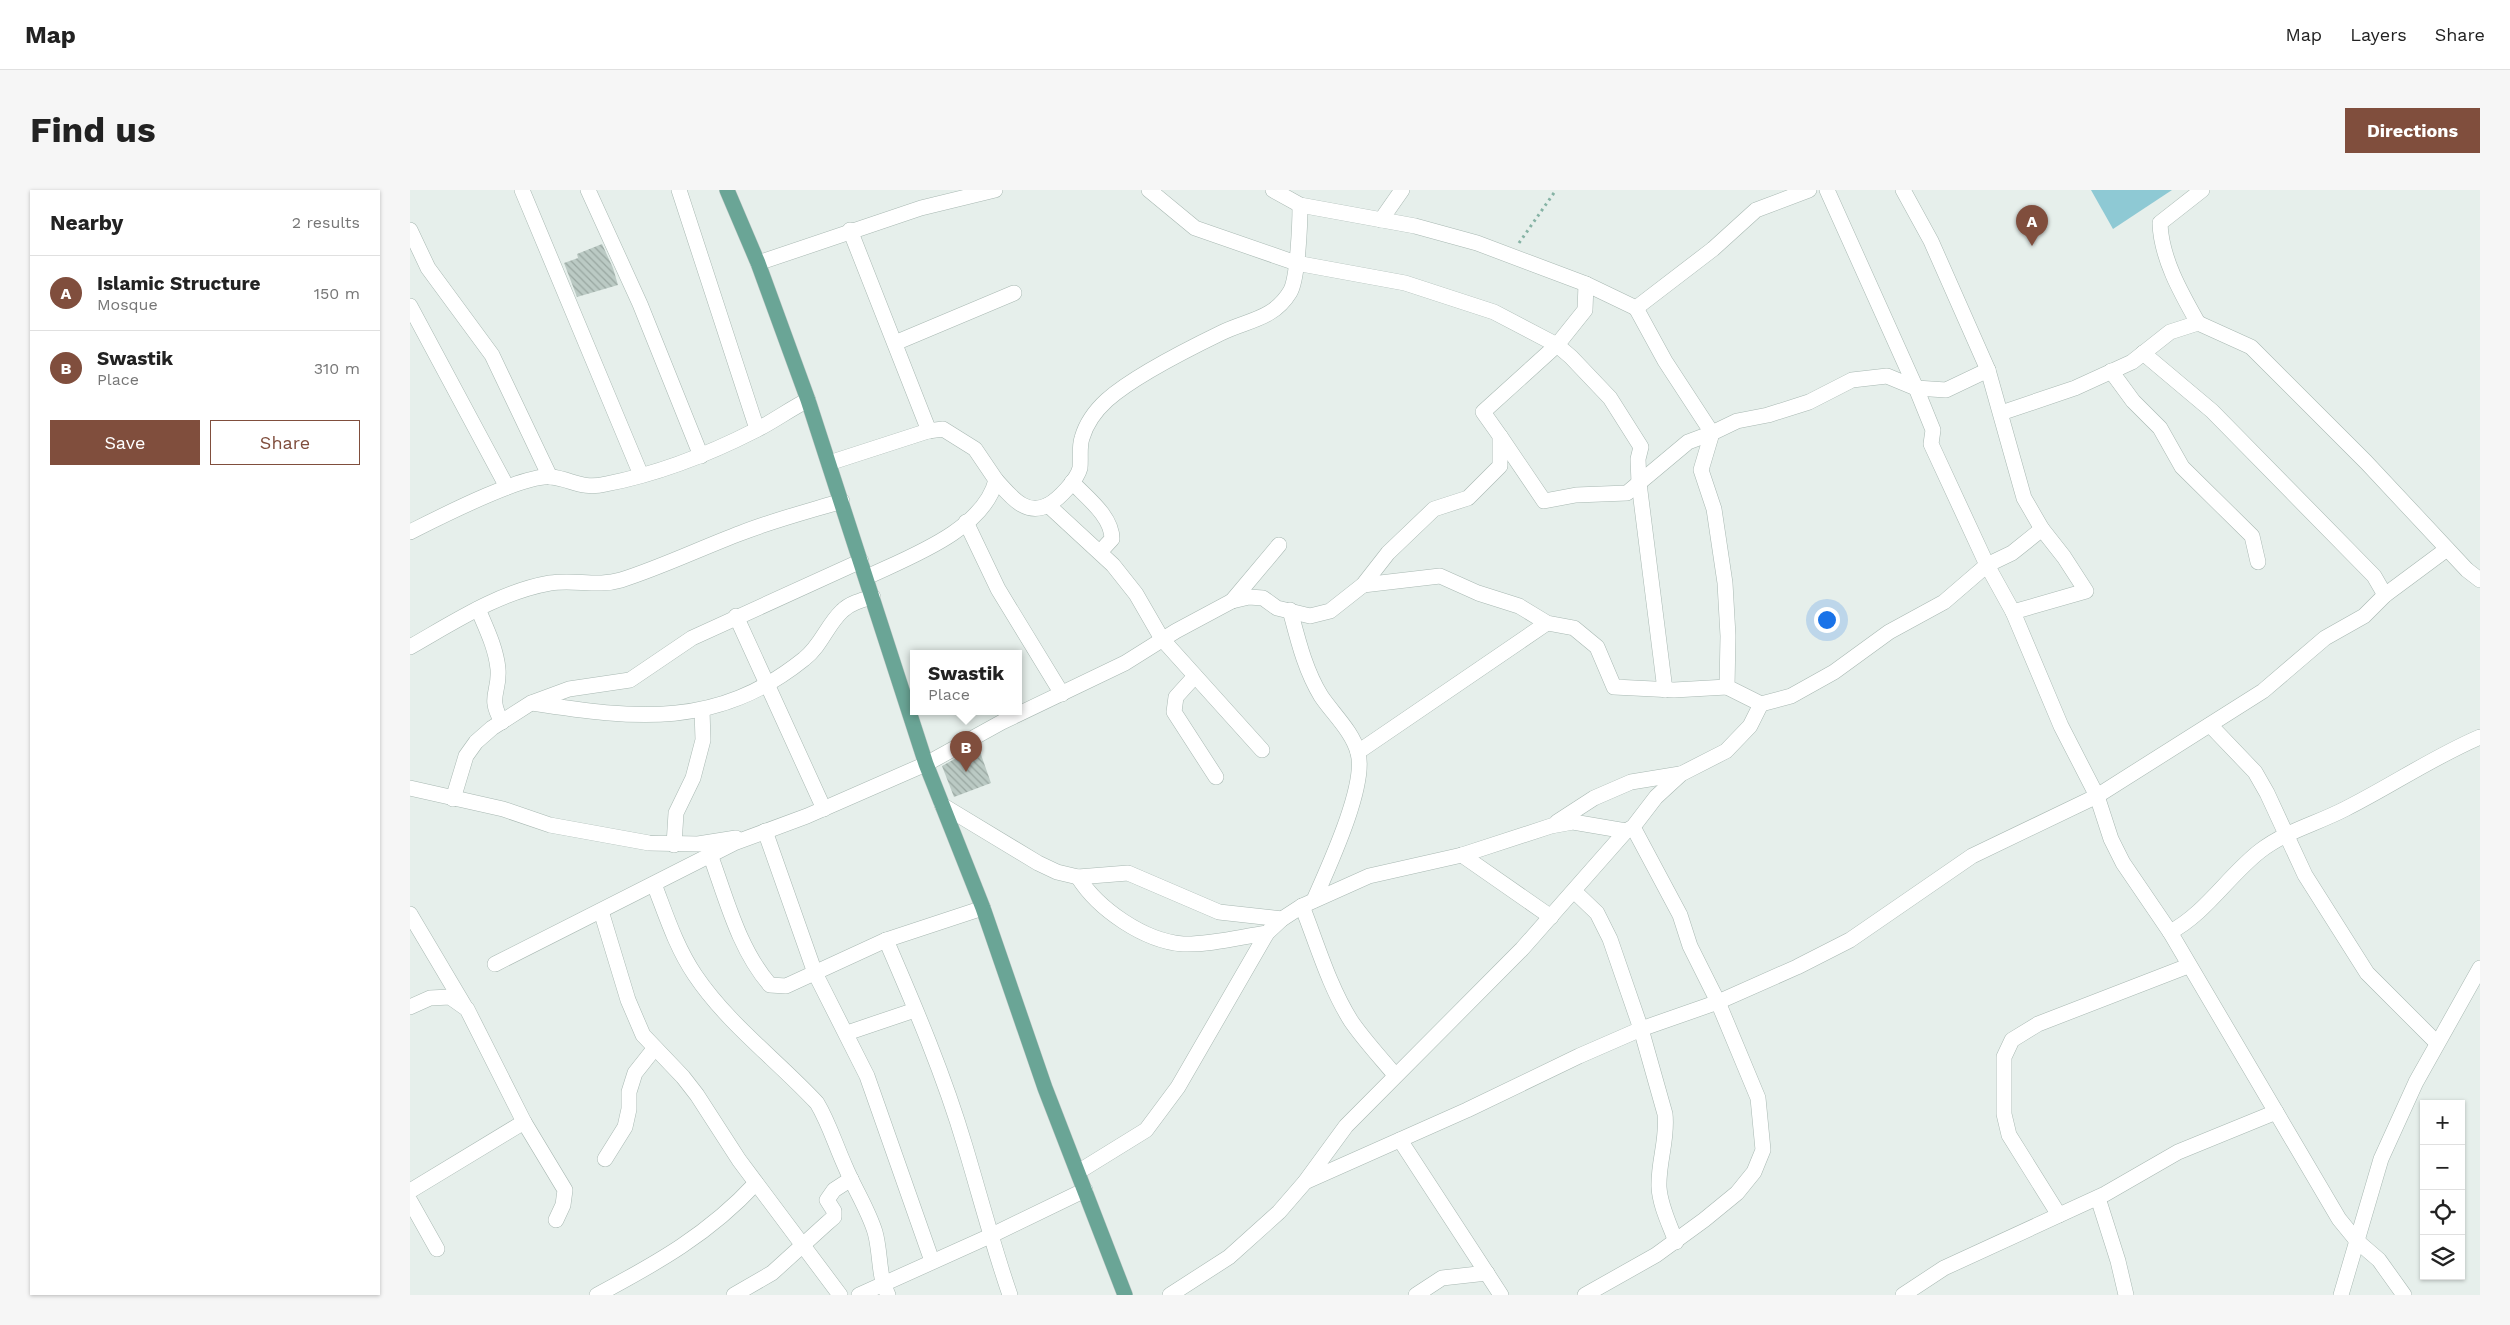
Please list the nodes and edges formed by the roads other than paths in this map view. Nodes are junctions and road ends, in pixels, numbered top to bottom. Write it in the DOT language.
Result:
graph roads {
  1 [pos="522,190"];
  2 [pos="588,190"];
  3 [pos="679,190"];
  4 [pos="727,190"];
  5 [pos="995,190"];
  6 [pos="1149,190"];
  7 [pos="1273,190"];
  8 [pos="1402,190"];
  9 [pos="1809,190"];
  10 [pos="1827,190"];
  11 [pos="1903,190"];
  12 [pos="2202,190"];
  13 [pos="1300,205"];
  14 [pos="1381,220"];
  15 [pos="410,230"];
  16 [pos="850,230"];
  17 [pos="758,263"];
  18 [pos="1296,264"];
  19 [pos="1586,284"];
  20 [pos="1014,294"];
  21 [pos="410,306"];
  22 [pos="1636,308"];
  23 [pos="2198,322"];
  24 [pos="895,343"];
  25 [pos="1556,345"];
  26 [pos="2143,353"];
  27 [pos="1988,370"];
  28 [pos="2111,371"];
  29 [pos="1916,388"];
  30 [pos="808,400"];
  31 [pos="2000,413"];
  32 [pos="757,429"];
  33 [pos="929,431"];
  34 [pos="1712,433"];
  35 [pos="1500,436"];
  36 [pos="701,456"];
  37 [pos="829,463"];
  38 [pos="641,475"];
  39 [pos="550,477"];
  40 [pos="996,480"];
  41 [pos="1072,482"];
  42 [pos="1639,484"];
  43 [pos="507,487"];
  44 [pos="842,501"];
  45 [pos="1048,505"];
  46 [pos="966,522"];
  47 [pos="2042,529"];
  48 [pos="410,532"];
  49 [pos="1279,545"];
  50 [pos="2447,549"];
  51 [pos="1100,552"];
  52 [pos="861,561"];
  53 [pos="2258,562"];
  54 [pos="1987,565"];
  55 [pos="867,577"];
  56 [pos="2480,580"];
  57 [pos="1363,585"];
  58 [pos="2385,595"];
  59 [pos="873,597"];
  60 [pos="1232,601"];
  61 [pos="478,609"];
  62 [pos="1290,610"];
  63 [pos="2014,612"];
  64 [pos="736,616"];
  65 [pos="1547,623"];
  66 [pos="1162,639"];
  67 [pos="410,647"];
  68 [pos="1195,676"];
  69 [pos="768,684"];
  70 [pos="1727,687"];
  71 [pos="1664,690"];
  72 [pos="1062,694"];
  73 [pos="531,703"];
  74 [pos="1761,704"];
  75 [pos="702,710"];
  76 [pos="1022,713"];
  77 [pos="910,714"];
  78 [pos="910,715"];
  79 [pos="1017,715"];
  80 [pos="502,722"];
  81 [pos="2210,725"];
  82 [pos="2480,737"];
  83 [pos="1262,750"];
  84 [pos="1358,752"];
  85 [pos="926,764"];
  86 [pos="1681,774"];
  87 [pos="1216,777"];
  88 [pos="410,788"];
  89 [pos="2097,796"];
  90 [pos="453,799"];
  91 [pos="942,805"];
  92 [pos="824,809"];
  93 [pos="1551,826"];
  94 [pos="1629,829"];
  95 [pos="759,833"];
  96 [pos="2285,834"];
  97 [pos="674,846"];
  98 [pos="1462,855"];
  99 [pos="711,857"];
  100 [pos="1078,877"];
  101 [pos="654,884"];
  102 [pos="1574,891"];
  103 [pos="1308,903"];
  104 [pos="983,908"];
  105 [pos="601,911"];
  106 [pos="410,914"];
  107 [pos="1551,917"];
  108 [pos="1282,919"];
  109 [pos="2170,932"];
  110 [pos="1267,933"];
  111 [pos="886,940"];
  112 [pos="496,964"];
  113 [pos="2188,966"];
  114 [pos="2480,968"];
  115 [pos="815,972"];
  116 [pos="2475,987"];
  117 [pos="1718,1002"];
  118 [pos="410,1008"];
  119 [pos="467,1009"];
  120 [pos="915,1010"];
  121 [pos="1641,1029"];
  122 [pos="847,1033"];
  123 [pos="2437,1043"];
  124 [pos="654,1048"];
  125 [pos="1395,1075"];
  126 [pos="2276,1112"];
  127 [pos="524,1122"];
  128 [pos="1400,1140"];
  129 [pos="605,1159"];
  130 [pos="1078,1172"];
  131 [pos="851,1179"];
  132 [pos="1305,1182"];
  133 [pos="756,1183"];
  134 [pos="1085,1190"];
  135 [pos="410,1191"];
  136 [pos="2098,1198"];
  137 [pos="410,1201"];
  138 [pos="2059,1215"];
  139 [pos="556,1220"];
  140 [pos="990,1236"];
  141 [pos="2357,1241"];
  142 [pos="1676,1242"];
  143 [pos="802,1246"];
  144 [pos="437,1249"];
  145 [pos="932,1261"];
  146 [pos="1487,1273"];
  147 [pos="885,1289"];
  148 [pos="1907,1294"];
  149 [pos="597,1295"];
  150 [pos="734,1295"];
  151 [pos="840,1295"];
  152 [pos="859,1295"];
  153 [pos="1010,1295"];
  154 [pos="1125,1295"];
  155 [pos="1170,1295"];
  156 [pos="1416,1295"];
  157 [pos="1501,1295"];
  158 [pos="1584,1295"];
  159 [pos="2126,1295"];
  160 [pos="2341,1295"];
  161 [pos="2404,1295"];
  1 -- 38 [label="street"];
  2 -- 36 [label="street"];
  3 -- 32 [label="street"];
  4 -- 17 [label="main road"];
  5 -- 16 [label="street"];
  6 -- 18 [label="street"];
  7 -- 13 [label="street"];
  8 -- 14 [label="street"];
  9 -- 22 [label="street"];
  10 -- 29 [label="street"];
  11 -- 27 [label="street"];
  12 -- 23 [label="street"];
  13 -- 14 [label="street"];
  13 -- 18 [label="street"];
  14 -- 19 [label="street"];
  15 -- 39 [label="street"];
  16 -- 17 [label="street"];
  16 -- 24 [label="street"];
  17 -- 30 [label="main road"];
  18 -- 25 [label="street"];
  18 -- 41 [label="street"];
  19 -- 22 [label="street"];
  19 -- 25 [label="street"];
  20 -- 24 [label="street"];
  21 -- 43 [label="street"];
  22 -- 34 [label="street"];
  23 -- 26 [label="street"];
  23 -- 50 [label="street"];
  24 -- 33 [label="street"];
  25 -- 35 [label="street"];
  25 -- 42 [label="street"];
  26 -- 28 [label="street"];
  26 -- 58 [label="street"];
  27 -- 29 [label="street"];
  27 -- 31 [label="street"];
  28 -- 31 [label="street"];
  28 -- 53 [label="street"];
  29 -- 34 [label="street"];
  29 -- 54 [label="street"];
  30 -- 32 [label="street"];
  30 -- 37 [label="main road"];
  31 -- 47 [label="street"];
  32 -- 36 [label="street"];
  33 -- 37 [label="street"];
  33 -- 40 [label="street"];
  34 -- 42 [label="street"];
  34 -- 70 [label="street"];
  35 -- 42 [label="street"];
  35 -- 57 [label="street"];
  36 -- 38 [label="street"];
  37 -- 44 [label="main road"];
  38 -- 39 [label="street"];
  39 -- 43 [label="street"];
  40 -- 45 [label="street"];
  40 -- 46 [label="street"];
  41 -- 45 [label="street"];
  41 -- 51 [label="street"];
  42 -- 71 [label="street"];
  43 -- 48 [label="street"];
  44 -- 52 [label="main road"];
  44 -- 61 [label="street"];
  45 -- 51 [label="street"];
  46 -- 55 [label="street"];
  46 -- 72 [label="street"];
  47 -- 54 [label="street"];
  47 -- 63 [label="street"];
  49 -- 60 [label="street"];
  50 -- 56 [label="street"];
  50 -- 58 [label="street"];
  51 -- 66 [label="street"];
  52 -- 55 [label="main road"];
  52 -- 64 [label="street"];
  54 -- 63 [label="street"];
  54 -- 74 [label="street"];
  55 -- 59 [label="main road"];
  57 -- 62 [label="street"];
  57 -- 65 [label="street"];
  58 -- 81 [label="street"];
  59 -- 69 [label="street"];
  59 -- 77 [label="main road"];
  60 -- 62 [label="street"];
  60 -- 66 [label="street"];
  61 -- 67 [label="street"];
  61 -- 80 [label="street"];
  62 -- 84 [label="street"];
  63 -- 89 [label="street"];
  64 -- 69 [label="street"];
  64 -- 73 [label="street"];
  65 -- 71 [label="street"];
  65 -- 84 [label="street"];
  66 -- 68 [label="street"];
  66 -- 72 [label="street"];
  68 -- 83 [label="street"];
  68 -- 87 [label="street"];
  69 -- 75 [label="street"];
  69 -- 92 [label="street"];
  70 -- 71 [label="street"];
  70 -- 74 [label="street"];
  72 -- 76 [label="street"];
  73 -- 75 [label="street"];
  73 -- 80 [label="street"];
  74 -- 86 [label="street"];
  75 -- 97 [label="street"];
  78 -- 85 [label="main road"];
  79 -- 85 [label="street"];
  80 -- 90 [label="street"];
  81 -- 89 [label="street"];
  81 -- 96 [label="street"];
  82 -- 96 [label="street"];
  84 -- 103 [label="street"];
  85 -- 91 [label="main road"];
  85 -- 92 [label="street"];
  86 -- 93 [label="street"];
  86 -- 94 [label="street"];
  88 -- 90 [label="street"];
  89 -- 109 [label="street"];
  89 -- 117 [label="street"];
  90 -- 97 [label="street"];
  91 -- 100 [label="street"];
  91 -- 104 [label="main road"];
  92 -- 95 [label="street"];
  93 -- 94 [label="street"];
  93 -- 98 [label="street"];
  94 -- 102 [label="street"];
  94 -- 117 [label="street"];
  95 -- 97 [label="street"];
  95 -- 99 [label="street"];
  95 -- 115 [label="street"];
  96 -- 109 [label="street"];
  96 -- 123 [label="street"];
  98 -- 103 [label="street"];
  98 -- 107 [label="street"];
  99 -- 101 [label="street"];
  99 -- 115 [label="street"];
  100 -- 108 [label="street"];
  100 -- 110 [label="street"];
  101 -- 105 [label="street"];
  101 -- 131 [label="street"];
  102 -- 107 [label="street"];
  102 -- 121 [label="street"];
  103 -- 108 [label="street"];
  103 -- 125 [label="street"];
  104 -- 111 [label="street"];
  104 -- 130 [label="main road"];
  105 -- 112 [label="street"];
  105 -- 124 [label="street"];
  106 -- 119 [label="street"];
  107 -- 125 [label="street"];
  108 -- 110 [label="street"];
  109 -- 113 [label="street"];
  110 -- 130 [label="street"];
  111 -- 115 [label="street"];
  111 -- 120 [label="street"];
  113 -- 126 [label="street"];
  113 -- 138 [label="street"];
  114 -- 116 [label="street"];
  115 -- 122 [label="street"];
  116 -- 123 [label="street"];
  117 -- 121 [label="street"];
  117 -- 142 [label="street"];
  118 -- 119 [label="street"];
  119 -- 127 [label="street"];
  120 -- 122 [label="street"];
  120 -- 140 [label="street"];
  121 -- 128 [label="street"];
  121 -- 142 [label="street"];
  122 -- 145 [label="street"];
  123 -- 141 [label="street"];
  124 -- 129 [label="street"];
  124 -- 133 [label="street"];
  125 -- 132 [label="street"];
  126 -- 136 [label="street"];
  126 -- 141 [label="street"];
  127 -- 135 [label="street"];
  127 -- 139 [label="street"];
  128 -- 132 [label="street"];
  128 -- 146 [label="street"];
  130 -- 134 [label="main road"];
  131 -- 143 [label="street"];
  131 -- 147 [label="street"];
  132 -- 155 [label="street"];
  133 -- 143 [label="street"];
  133 -- 149 [label="street"];
  134 -- 140 [label="street"];
  134 -- 154 [label="main road"];
  136 -- 138 [label="street"];
  136 -- 159 [label="street"];
  137 -- 144 [label="street"];
  138 -- 148 [label="street"];
  140 -- 145 [label="street"];
  140 -- 153 [label="street"];
  141 -- 160 [label="street"];
  141 -- 161 [label="street"];
  142 -- 158 [label="street"];
  143 -- 150 [label="street"];
  143 -- 151 [label="street"];
  145 -- 147 [label="street"];
  146 -- 156 [label="street"];
  146 -- 157 [label="street"];
  147 -- 152 [label="street"];
}
